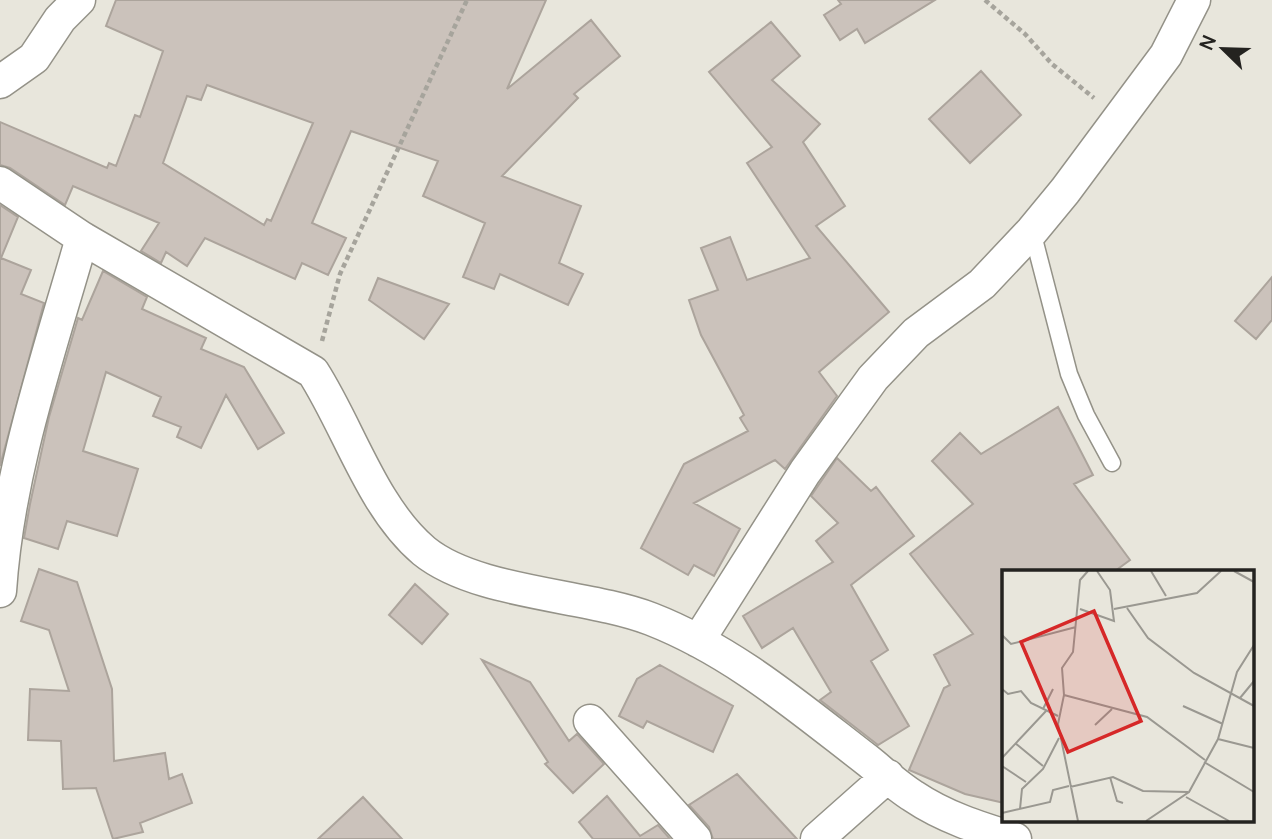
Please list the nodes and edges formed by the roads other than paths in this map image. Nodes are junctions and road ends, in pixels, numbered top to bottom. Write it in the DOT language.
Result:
graph roads {
  1 [pos="79,0"];
  2 [pos="1194,0"];
  3 [pos="0,82"];
  4 [pos="0,183"];
  5 [pos="1032,231"];
  6 [pos="82,238"];
  7 [pos="1112,463"];
  8 [pos="0,591"];
  9 [pos="698,641"];
  10 [pos="590,721"];
  11 [pos="888,776"];
  12 [pos="695,839"];
  13 [pos="817,839"];
  14 [pos="1015,839"];
  1 -- 3 [label="street"];
  2 -- 5 [label="street"];
  4 -- 6 [label="street"];
  5 -- 7 [label="lane"];
  5 -- 9 [label="street"];
  6 -- 8 [label="street"];
  6 -- 9 [label="street"];
  9 -- 11 [label="street"];
  10 -- 12 [label="street"];
  11 -- 13 [label="street"];
  11 -- 14 [label="street"];
}
